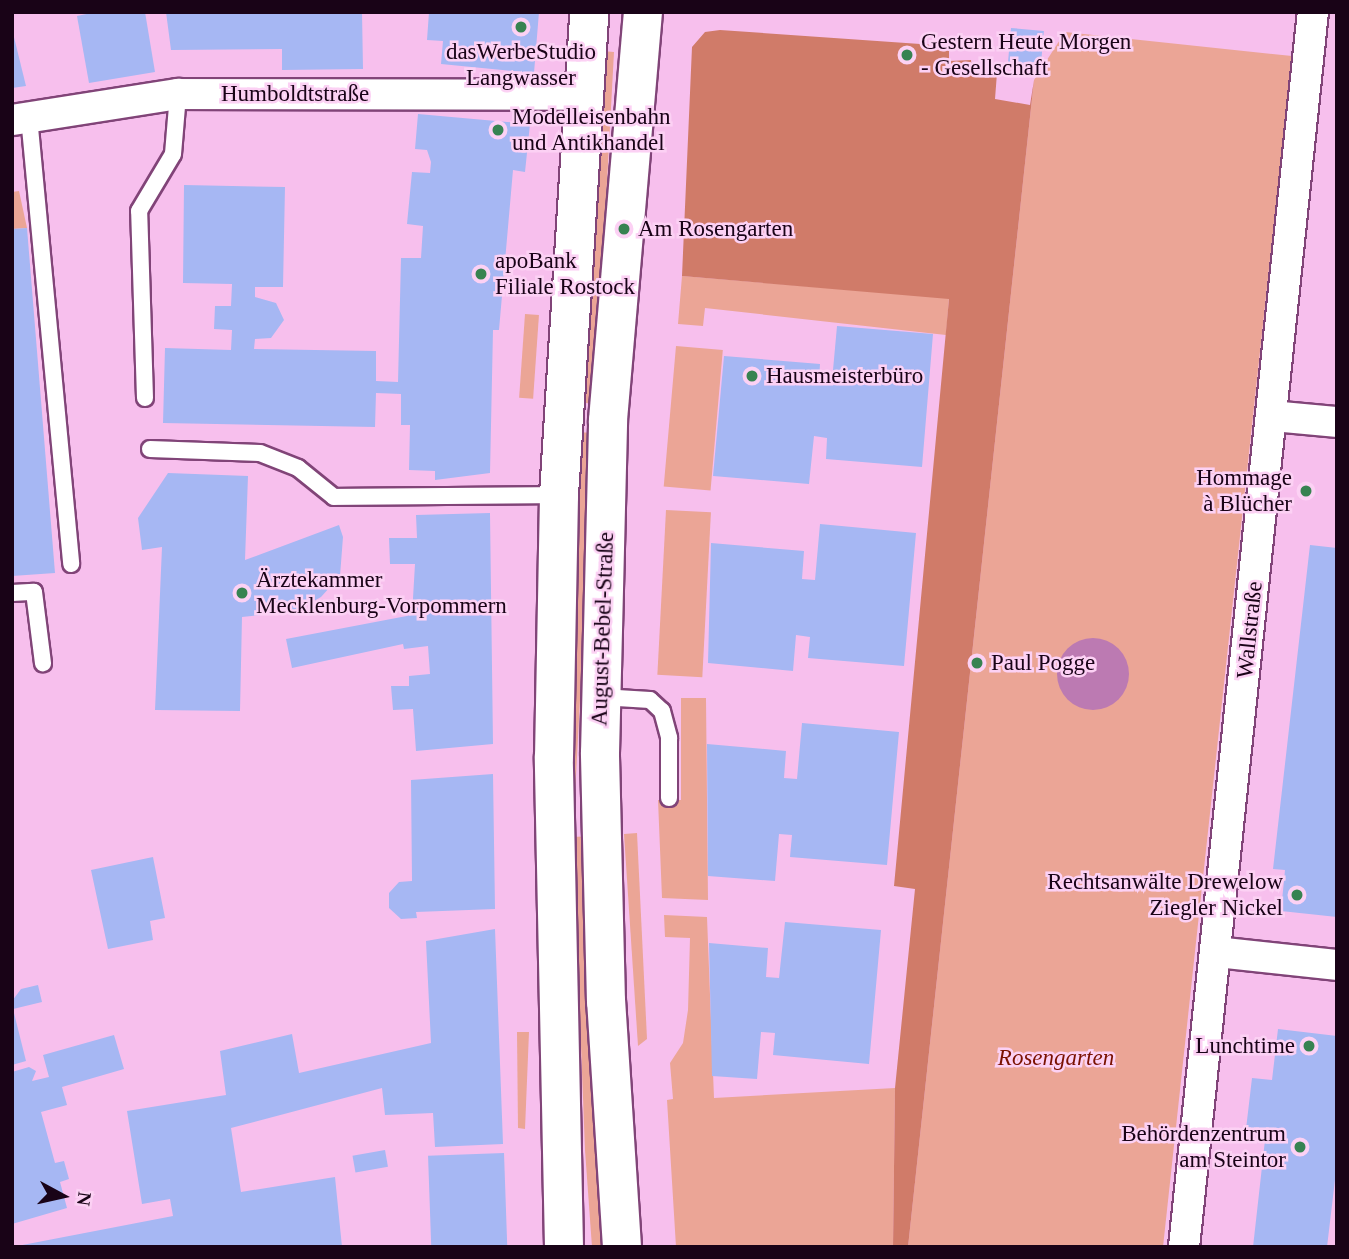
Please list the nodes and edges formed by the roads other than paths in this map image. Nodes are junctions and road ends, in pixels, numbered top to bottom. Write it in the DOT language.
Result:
graph roads {
  1 [pos="589,12"];
  2 [pos="643,12"];
  3 [pos="1313,12"];
  4 [pos="178,94"];
  5 [pos="580,95"];
  6 [pos="21,119"];
  7 [pos="145,398"];
  8 [pos="1272,416"];
  9 [pos="1337,422"];
  10 [pos="150,449"];
  11 [pos="559,495"];
  12 [pos="71,564"];
  13 [pos="12,593"];
  14 [pos="44,663"];
  15 [pos="601,697"];
  16 [pos="669,798"];
  17 [pos="1216,952"];
  18 [pos="1337,965"];
  19 [pos="564,1247"];
  20 [pos="622,1247"];
  21 [pos="1184,1247"];
  1 -- 5 [label="main road, August-Bebel-Straße"];
  2 -- 15 [label="main road, August-Bebel-Straße"];
  3 -- 8 [label="street, Wallstraße"];
  4 -- 5 [label="street, Humboldtstraße"];
  4 -- 6 [label="street, Humboldtstraße"];
  4 -- 7 [label="lane"];
  5 -- 11 [label="main road, August-Bebel-Straße"];
  6 -- 12 [label="lane"];
  8 -- 9 [label="street"];
  8 -- 17 [label="street, Wallstraße"];
  10 -- 11 [label="lane"];
  11 -- 19 [label="main road, August-Bebel-Straße"];
  13 -- 14 [label="lane"];
  15 -- 16 [label="lane"];
  15 -- 20 [label="main road, August-Bebel-Straße"];
  17 -- 18 [label="street"];
  17 -- 21 [label="street, Wallstraße"];
}
